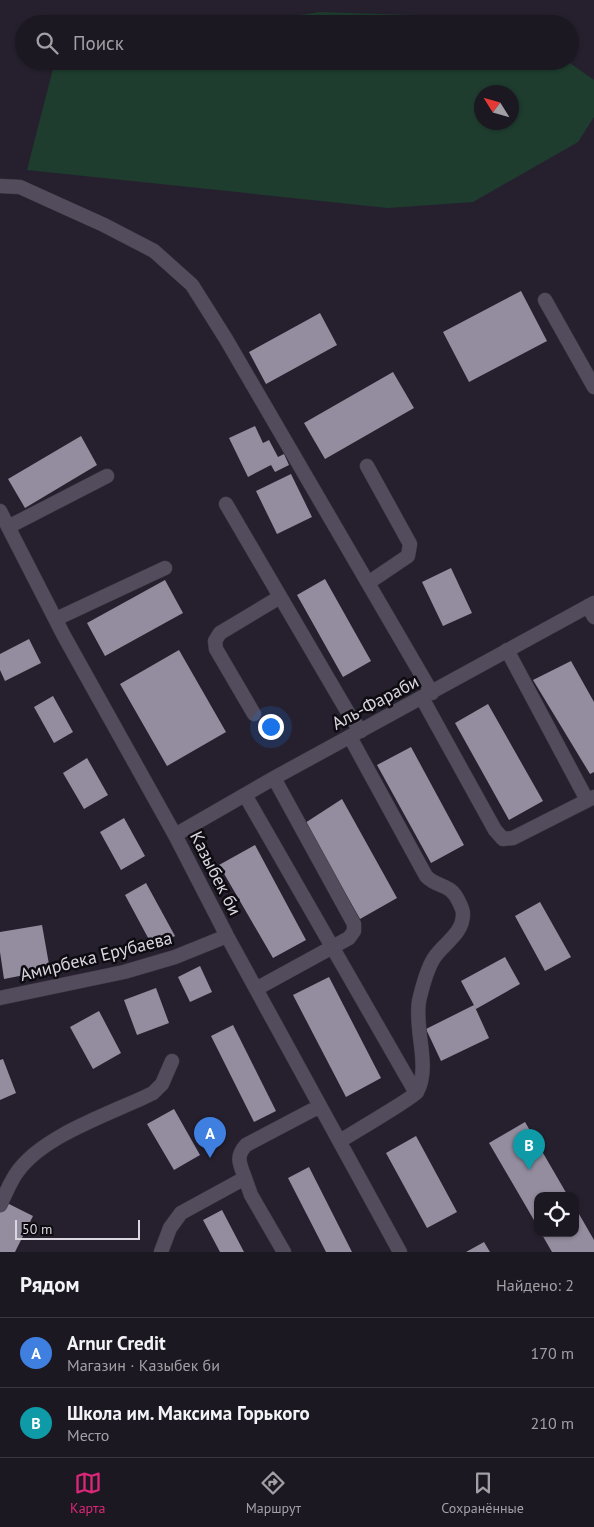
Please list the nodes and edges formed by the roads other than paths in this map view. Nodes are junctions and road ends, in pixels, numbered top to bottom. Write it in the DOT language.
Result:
graph roads {
  1 [pos="0,186"];
  2 [pos="546,300"];
  3 [pos="594,387"];
  4 [pos="367,466"];
  5 [pos="106,476"];
  6 [pos="226,504"];
  7 [pos="0,511"];
  8 [pos="8,527"];
  9 [pos="165,568"];
  10 [pos="368,583"];
  11 [pos="280,597"];
  12 [pos="592,609"];
  13 [pos="56,619"];
  14 [pos="507,650"];
  15 [pos="427,696"];
  16 [pos="254,714"];
  17 [pos="356,734"];
  18 [pos="274,778"];
  19 [pos="245,795"];
  20 [pos="591,798"];
  21 [pos="175,835"];
  22 [pos="227,936"];
  23 [pos="332,947"];
  24 [pos="256,989"];
  25 [pos="0,998"];
  26 [pos="172,1061"];
  27 [pos="416,1093"];
  28 [pos="320,1106"];
  29 [pos="340,1141"];
  30 [pos="245,1178"];
  31 [pos="0,1204"];
  32 [pos="161,1252"];
  33 [pos="284,1252"];
  34 [pos="400,1252"];
  1 -- 10 [label="street"];
  2 -- 3 [label="street"];
  4 -- 10 [label="street"];
  5 -- 8 [label="street"];
  6 -- 11 [label="street"];
  7 -- 8 [label="street, Казыбек би"];
  8 -- 13 [label="street, Казыбек би"];
  9 -- 13 [label="street"];
  10 -- 15 [label="street"];
  11 -- 16 [label="street"];
  11 -- 17 [label="street"];
  12 -- 14 [label="street, Аль-Фараби"];
  13 -- 21 [label="street, Казыбек би"];
  14 -- 15 [label="street, Аль-Фараби"];
  14 -- 20 [label="street"];
  15 -- 17 [label="street, Аль-Фараби"];
  15 -- 20 [label="street"];
  17 -- 18 [label="street, Аль-Фараби"];
  17 -- 27 [label="street"];
  18 -- 19 [label="street, Аль-Фараби"];
  18 -- 23 [label="street"];
  19 -- 21 [label="street, Аль-Фараби"];
  19 -- 23 [label="street"];
  21 -- 22 [label="street, Казыбек би"];
  22 -- 24 [label="street, Казыбек би"];
  22 -- 25 [label="street, Амирбека Ерубаева"];
  23 -- 24 [label="street"];
  23 -- 27 [label="street"];
  24 -- 28 [label="street, Казыбек би"];
  26 -- 31 [label="street"];
  27 -- 29 [label="street"];
  28 -- 29 [label="street, Казыбек би"];
  28 -- 30 [label="street"];
  29 -- 34 [label="street, Казыбек би"];
  30 -- 32 [label="street"];
  30 -- 33 [label="street"];
}
